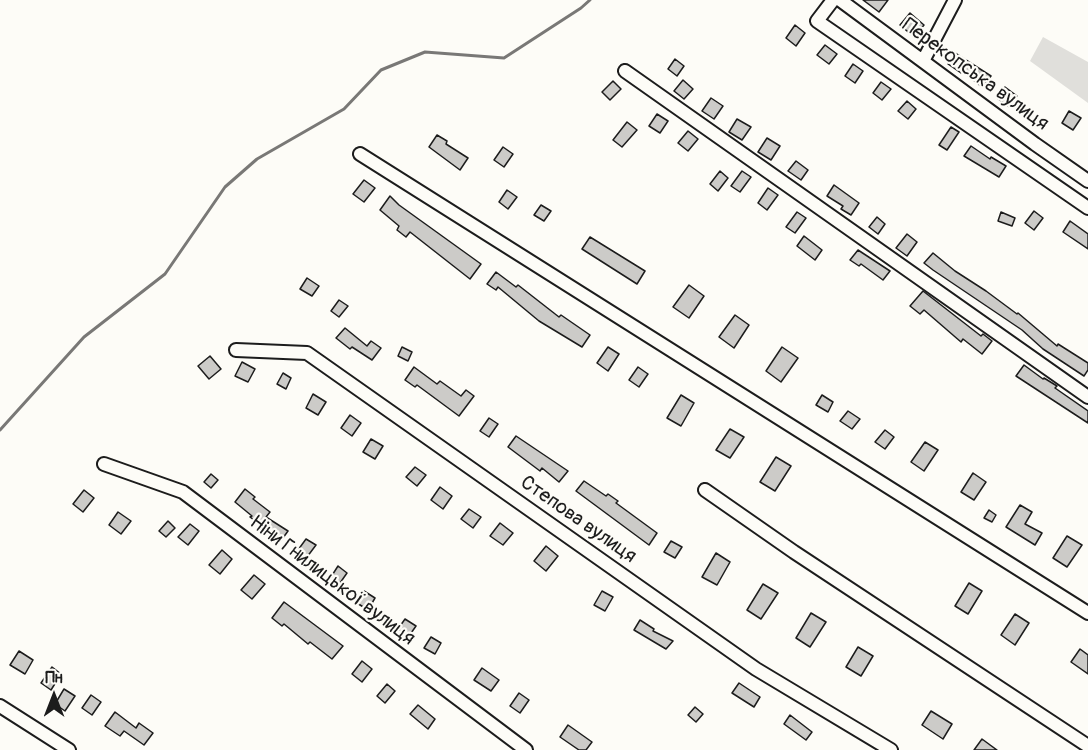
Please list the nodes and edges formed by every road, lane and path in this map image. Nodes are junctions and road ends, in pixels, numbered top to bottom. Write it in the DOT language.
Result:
graph roads {
  1 [pos="832,0"];
  2 [pos="840,0"];
  3 [pos="955,0"];
  4 [pos="924,61"];
  5 [pos="625,71"];
  6 [pos="1035,144"];
  7 [pos="360,154"];
  8 [pos="1021,162"];
  9 [pos="1088,181"];
  10 [pos="1088,208"];
  11 [pos="236,350"];
  12 [pos="1088,397"];
  13 [pos="104,464"];
  14 [pos="705,490"];
  15 [pos="1088,613"];
  16 [pos="0,706"];
  17 [pos="1088,746"];
  18 [pos="69,750"];
  19 [pos="525,750"];
  20 [pos="891,750"];
  1 -- 8 [label="street"];
  2 -- 4 [label="street, Перекопська вулиця"];
  3 -- 4 [label="street"];
  4 -- 6 [label="street, Перекопська вулиця"];
  5 -- 12 [label="street"];
  6 -- 8 [label="street"];
  6 -- 9 [label="street, Перекопська вулиця"];
  7 -- 15 [label="street"];
  8 -- 10 [label="street"];
  11 -- 20 [label="street, Степова вулиця"];
  13 -- 19 [label="street, Ніни Гнилицької вулиця"];
  14 -- 17 [label="street"];
  16 -- 18 [label="street"];
}
